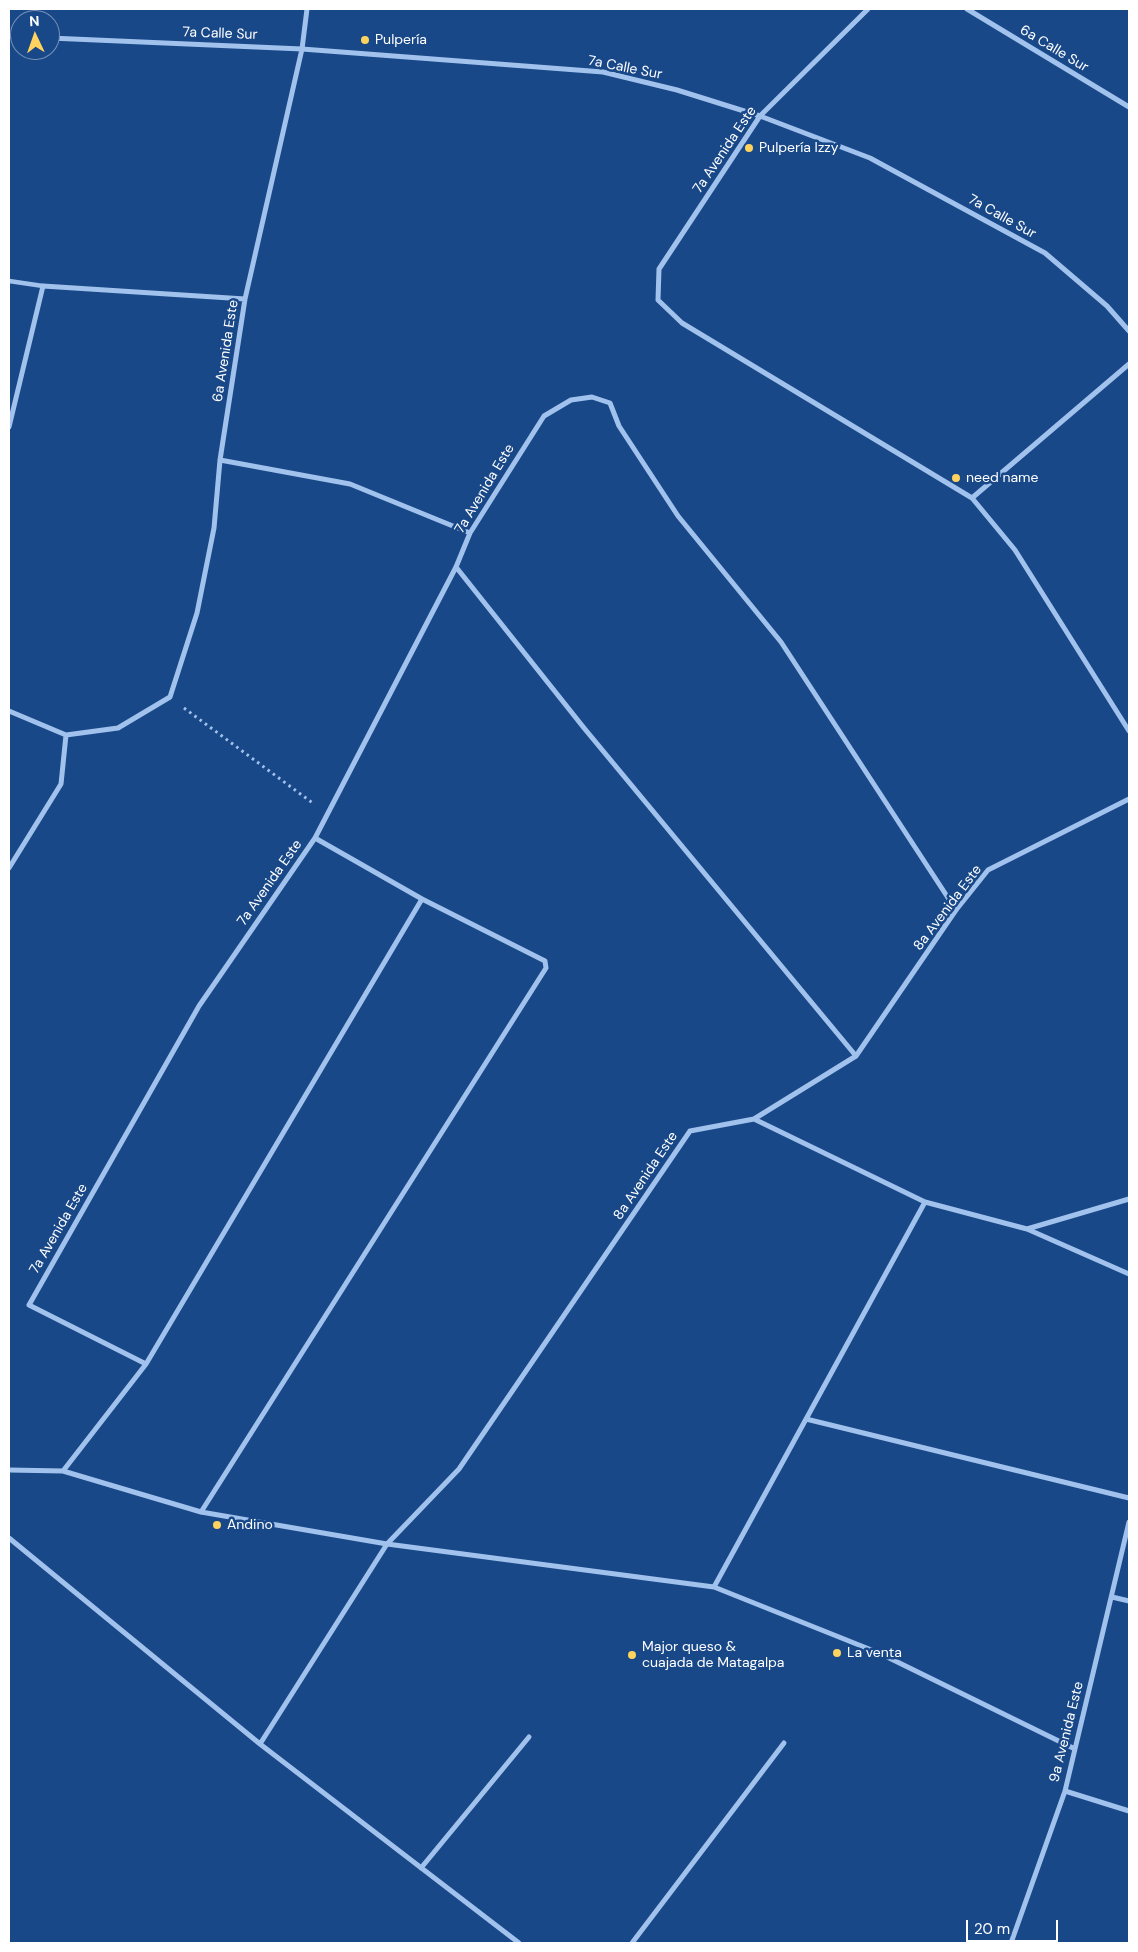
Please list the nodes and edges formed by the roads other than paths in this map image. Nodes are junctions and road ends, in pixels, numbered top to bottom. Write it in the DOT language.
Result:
graph roads {
  1 [pos="306,9"];
  2 [pos="868,9"];
  3 [pos="967,9"];
  4 [pos="60,38"];
  5 [pos="302,49"];
  6 [pos="1129,108"];
  7 [pos="760,116"];
  8 [pos="9,281"];
  9 [pos="43,286"];
  10 [pos="245,299"];
  11 [pos="1129,331"];
  12 [pos="1129,364"];
  13 [pos="9,427"];
  14 [pos="220,460"];
  15 [pos="972,498"];
  16 [pos="470,534"];
  17 [pos="456,567"];
  18 [pos="9,711"];
  19 [pos="1129,731"];
  20 [pos="66,735"];
  21 [pos="1129,799"];
  22 [pos="315,838"];
  23 [pos="9,868"];
  24 [pos="422,899"];
  25 [pos="956,910"];
  26 [pos="856,1056"];
  27 [pos="754,1119"];
  28 [pos="1129,1199"];
  29 [pos="925,1202"];
  30 [pos="1027,1229"];
  31 [pos="1129,1274"];
  32 [pos="146,1364"];
  33 [pos="806,1419"];
  34 [pos="9,1470"];
  35 [pos="63,1471"];
  36 [pos="1129,1498"];
  37 [pos="201,1512"];
  38 [pos="1129,1522"];
  39 [pos="9,1538"];
  40 [pos="387,1544"];
  41 [pos="714,1587"];
  42 [pos="1112,1597"];
  43 [pos="1129,1601"];
  44 [pos="529,1738"];
  45 [pos="260,1744"];
  46 [pos="784,1744"];
  47 [pos="1075,1749"];
  48 [pos="1065,1791"];
  49 [pos="1129,1811"];
  50 [pos="421,1868"];
  51 [pos="519,1943"];
  52 [pos="632,1943"];
  53 [pos="1011,1943"];
  1 -- 5 [label="street, 6a Avenida Este"];
  2 -- 7 [label="street, 7a Avenida Este"];
  3 -- 6 [label="street, 6a Calle Sur"];
  4 -- 5 [label="street, 7a Calle Sur"];
  5 -- 7 [label="street, 7a Calle Sur"];
  5 -- 10 [label="street, 6a Avenida Este"];
  7 -- 11 [label="street, 7a Calle Sur"];
  7 -- 15 [label="street, 7a Avenida Este"];
  8 -- 9 [label="street"];
  9 -- 10 [label="street"];
  9 -- 13 [label="street"];
  10 -- 14 [label="street, 6a Avenida Este"];
  12 -- 15 [label="street"];
  14 -- 16 [label="street"];
  14 -- 20 [label="street, 6a Avenida Este"];
  15 -- 19 [label="street, 7a Avenida Este"];
  16 -- 17 [label="street, 7a Avenida Este"];
  16 -- 25 [label="street, 7a Avenida Este"];
  17 -- 22 [label="street, 7a Avenida Este"];
  17 -- 26 [label="street"];
  18 -- 20 [label="street"];
  20 -- 23 [label="street"];
  21 -- 25 [label="street, 8a Avenida Este"];
  22 -- 24 [label="street"];
  22 -- 32 [label="street, 7a Avenida Este"];
  24 -- 32 [label="street"];
  24 -- 37 [label="street"];
  25 -- 26 [label="street, 8a Avenida Este"];
  26 -- 27 [label="street, 8a Avenida Este"];
  27 -- 29 [label="street"];
  27 -- 40 [label="street, 8a Avenida Este"];
  28 -- 30 [label="street"];
  29 -- 30 [label="street"];
  29 -- 33 [label="street"];
  30 -- 31 [label="street"];
  32 -- 35 [label="street"];
  33 -- 36 [label="street"];
  33 -- 41 [label="street"];
  34 -- 35 [label="street"];
  35 -- 37 [label="street"];
  37 -- 40 [label="street"];
  38 -- 42 [label="street, 9a Avenida Este"];
  39 -- 45 [label="street"];
  40 -- 41 [label="street"];
  40 -- 45 [label="street, 8a Avenida Este"];
  41 -- 47 [label="street"];
  42 -- 43 [label="street"];
  42 -- 47 [label="street, 9a Avenida Este"];
  44 -- 50 [label="street"];
  45 -- 50 [label="street"];
  46 -- 52 [label="street"];
  47 -- 48 [label="street, 9a Avenida Este"];
  48 -- 49 [label="street"];
  48 -- 53 [label="street, 9a Avenida Este"];
  50 -- 51 [label="street"];
}
